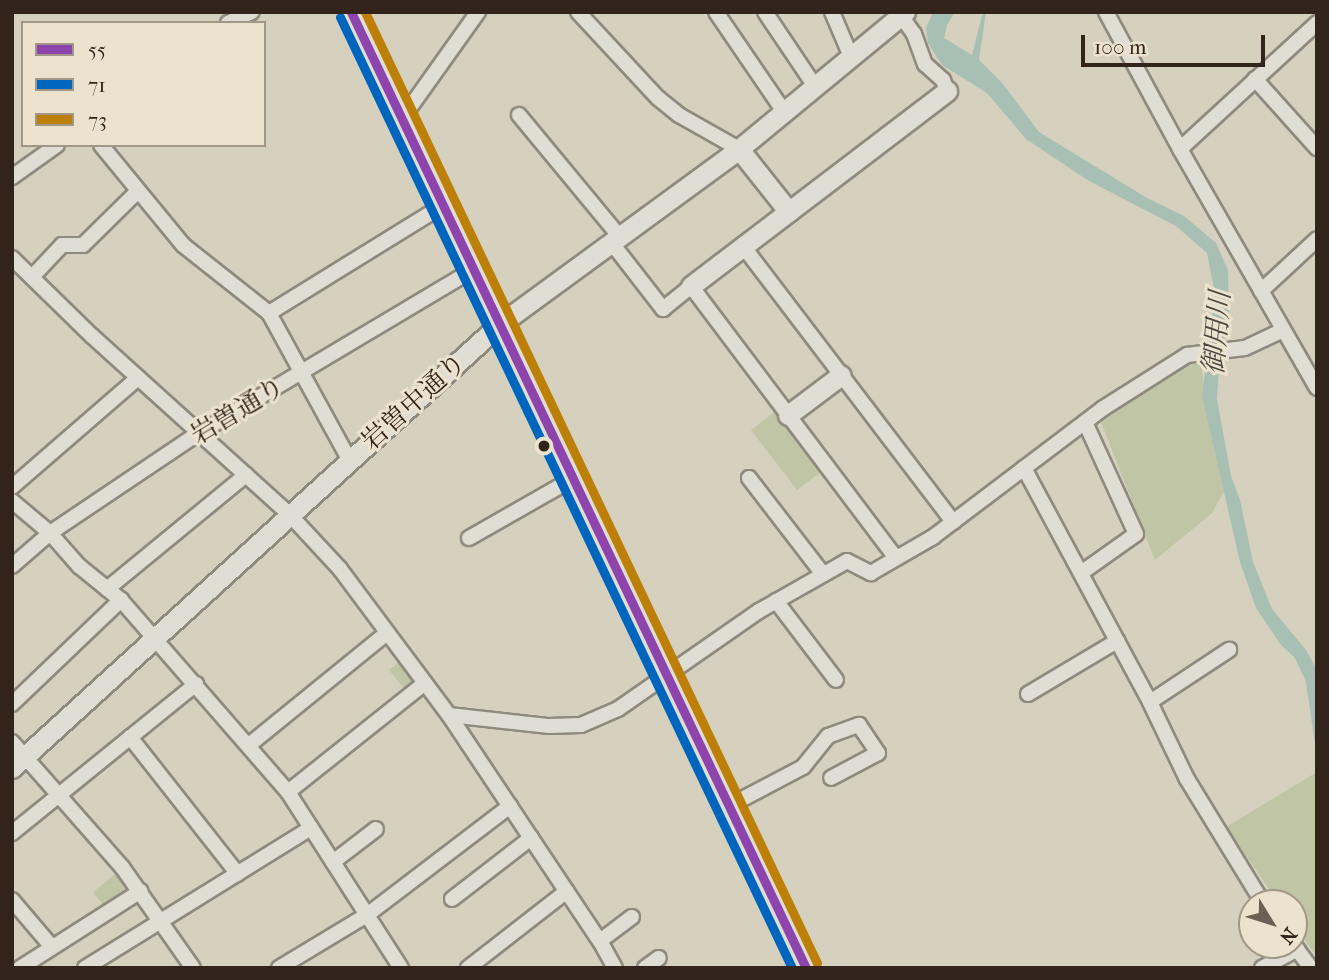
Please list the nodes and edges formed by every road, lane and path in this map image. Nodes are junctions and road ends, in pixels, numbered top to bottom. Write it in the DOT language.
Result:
graph roads {
  1 [pos="252,12"];
  2 [pos="351,12"];
  3 [pos="478,12"];
  4 [pos="578,12"];
  5 [pos="716,12"];
  6 [pos="765,12"];
  7 [pos="832,12"];
  8 [pos="1106,12"];
  9 [pos="903,14"];
  10 [pos="232,21"];
  11 [pos="1317,23"];
  12 [pos="852,59"];
  13 [pos="1255,79"];
  14 [pos="816,88"];
  15 [pos="947,91"];
  16 [pos="785,113"];
  17 [pos="519,115"];
  18 [pos="401,120"];
  19 [pos="54,147"];
  20 [pos="103,147"];
  21 [pos="1317,148"];
  22 [pos="739,149"];
  23 [pos="1180,149"];
  24 [pos="12,177"];
  25 [pos="137,192"];
  26 [pos="442,206"];
  27 [pos="789,212"];
  28 [pos="615,239"];
  29 [pos="1317,239"];
  30 [pos="743,246"];
  31 [pos="12,258"];
  32 [pos="472,270"];
  33 [pos="32,277"];
  34 [pos="691,286"];
  35 [pos="1261,290"];
  36 [pos="269,313"];
  37 [pos="500,324"];
  38 [pos="1283,330"];
  39 [pos="303,372"];
  40 [pos="841,375"];
  41 [pos="138,378"];
  42 [pos="1317,388"];
  43 [pos="788,415"];
  44 [pos="1085,422"];
  45 [pos="199,433"];
  46 [pos="350,461"];
  47 [pos="1024,468"];
  48 [pos="246,475"];
  49 [pos="574,478"];
  50 [pos="749,478"];
  51 [pos="12,487"];
  52 [pos="12,501"];
  53 [pos="290,515"];
  54 [pos="953,522"];
  55 [pos="50,533"];
  56 [pos="469,538"];
  57 [pos="895,557"];
  58 [pos="12,566"];
  59 [pos="1081,573"];
  60 [pos="823,574"];
  61 [pos="107,589"];
  62 [pos="121,600"];
  63 [pos="776,601"];
  64 [pos="387,632"];
  65 [pos="156,638"];
  66 [pos="1117,641"];
  67 [pos="1229,650"];
  68 [pos="667,677"];
  69 [pos="836,680"];
  70 [pos="425,683"];
  71 [pos="196,684"];
  72 [pos="1028,694"];
  73 [pos="1150,702"];
  74 [pos="12,704"];
  75 [pos="449,715"];
  76 [pos="131,737"];
  77 [pos="249,745"];
  78 [pos="17,756"];
  79 [pos="831,778"];
  80 [pos="288,792"];
  81 [pos="60,794"];
  82 [pos="510,806"];
  83 [pos="729,806"];
  84 [pos="311,828"];
  85 [pos="376,829"];
  86 [pos="12,833"];
  87 [pos="531,838"];
  88 [pos="333,862"];
  89 [pos="238,874"];
  90 [pos="1254,889"];
  91 [pos="141,891"];
  92 [pos="566,891"];
  93 [pos="452,899"];
  94 [pos="12,900"];
  95 [pos="367,915"];
  96 [pos="632,917"];
  97 [pos="162,920"];
  98 [pos="600,941"];
  99 [pos="52,947"];
  100 [pos="659,958"];
  101 [pos="20,968"];
  102 [pos="85,968"];
  103 [pos="193,968"];
  104 [pos="279,968"];
  105 [pos="401,968"];
  106 [pos="468,968"];
  107 [pos="615,968"];
  108 [pos="645,968"];
  109 [pos="806,968"];
  1 -- 10 [label="street"];
  2 -- 18 [label="street"];
  3 -- 18 [label="street"];
  4 -- 22 [label="street"];
  5 -- 16 [label="street"];
  6 -- 14 [label="street"];
  7 -- 12 [label="street"];
  8 -- 23 [label="street"];
  9 -- 12 [label="street, 岩曽中通り"];
  9 -- 15 [label="street"];
  11 -- 13 [label="street"];
  12 -- 14 [label="street, 岩曽中通り"];
  13 -- 21 [label="street"];
  13 -- 23 [label="street"];
  14 -- 16 [label="street, 岩曽中通り"];
  15 -- 27 [label="street"];
  16 -- 22 [label="street, 岩曽中通り"];
  17 -- 28 [label="street"];
  18 -- 26 [label="street"];
  19 -- 24 [label="street"];
  20 -- 25 [label="street"];
  22 -- 27 [label="street"];
  22 -- 28 [label="street, 岩曽中通り"];
  23 -- 35 [label="street"];
  25 -- 33 [label="street"];
  25 -- 36 [label="street"];
  26 -- 32 [label="street"];
  26 -- 36 [label="street"];
  27 -- 30 [label="street"];
  28 -- 34 [label="street"];
  28 -- 37 [label="street, 岩曽中通り"];
  29 -- 35 [label="street"];
  30 -- 34 [label="street"];
  30 -- 40 [label="street"];
  31 -- 33 [label="street"];
  32 -- 37 [label="street"];
  32 -- 39 [label="street, 岩曽通り"];
  33 -- 41 [label="street"];
  34 -- 43 [label="street"];
  35 -- 38 [label="street"];
  36 -- 39 [label="street"];
  37 -- 46 [label="street, 岩曽中通り"];
  37 -- 49 [label="street"];
  38 -- 42 [label="street"];
  38 -- 44 [label="street"];
  39 -- 45 [label="street, 岩曽通り"];
  39 -- 46 [label="street"];
  40 -- 43 [label="street"];
  40 -- 54 [label="street"];
  41 -- 45 [label="street"];
  41 -- 51 [label="street"];
  43 -- 57 [label="street"];
  44 -- 47 [label="street"];
  44 -- 59 [label="street"];
  45 -- 48 [label="street"];
  45 -- 55 [label="street, 岩曽通り"];
  46 -- 53 [label="street, 岩曽中通り"];
  47 -- 54 [label="street"];
  47 -- 59 [label="street"];
  48 -- 53 [label="street"];
  48 -- 61 [label="street"];
  49 -- 56 [label="street"];
  49 -- 68 [label="street"];
  50 -- 60 [label="street"];
  52 -- 55 [label="street"];
  53 -- 64 [label="street"];
  53 -- 65 [label="street, 岩曽中通り"];
  54 -- 57 [label="street"];
  55 -- 58 [label="street, 岩曽通り"];
  55 -- 61 [label="street"];
  57 -- 60 [label="street"];
  59 -- 66 [label="street"];
  60 -- 63 [label="street"];
  61 -- 62 [label="street"];
  62 -- 65 [label="street"];
  62 -- 74 [label="street"];
  63 -- 68 [label="street"];
  63 -- 69 [label="street"];
  64 -- 70 [label="street"];
  64 -- 77 [label="street"];
  65 -- 71 [label="street"];
  65 -- 78 [label="street, 岩曽中通り"];
  66 -- 72 [label="street"];
  66 -- 73 [label="street"];
  67 -- 73 [label="street"];
  68 -- 75 [label="street"];
  68 -- 83 [label="street"];
  70 -- 75 [label="street"];
  70 -- 80 [label="street"];
  71 -- 76 [label="street"];
  71 -- 77 [label="street"];
  73 -- 90 [label="street"];
  75 -- 82 [label="street"];
  76 -- 81 [label="street"];
  76 -- 89 [label="street"];
  77 -- 80 [label="street"];
  78 -- 81 [label="street"];
  79 -- 83 [label="street"];
  80 -- 84 [label="street"];
  81 -- 86 [label="street"];
  81 -- 91 [label="street"];
  82 -- 87 [label="street"];
  82 -- 95 [label="street"];
  83 -- 109 [label="street"];
  84 -- 88 [label="street"];
  84 -- 89 [label="street"];
  85 -- 88 [label="street"];
  87 -- 92 [label="street"];
  87 -- 93 [label="street"];
  88 -- 95 [label="street"];
  89 -- 97 [label="street"];
  91 -- 97 [label="street"];
  91 -- 99 [label="street"];
  92 -- 98 [label="street"];
  92 -- 106 [label="street"];
  94 -- 99 [label="street"];
  95 -- 104 [label="street"];
  95 -- 105 [label="street"];
  96 -- 98 [label="street"];
  97 -- 102 [label="street"];
  97 -- 103 [label="street"];
  98 -- 107 [label="street"];
  99 -- 101 [label="street"];
  100 -- 108 [label="street"];
}
